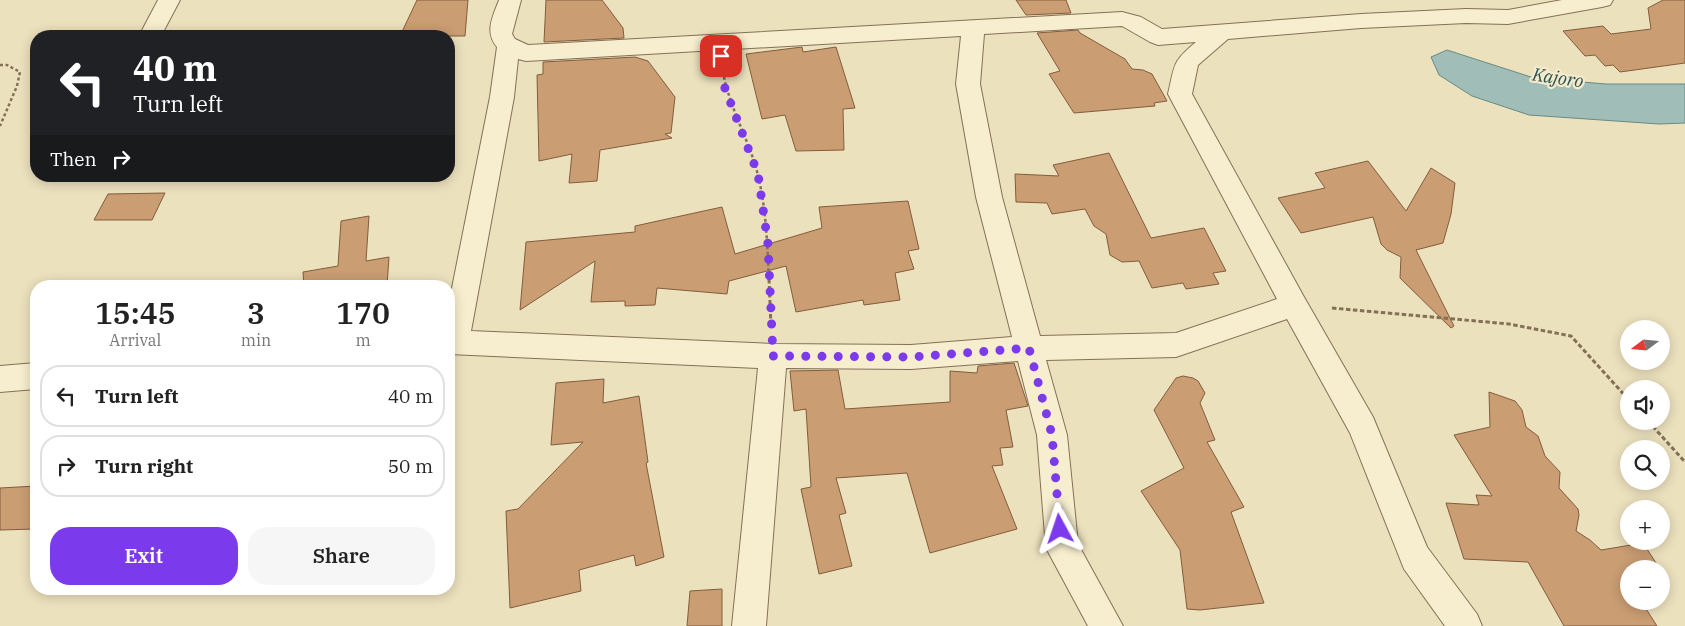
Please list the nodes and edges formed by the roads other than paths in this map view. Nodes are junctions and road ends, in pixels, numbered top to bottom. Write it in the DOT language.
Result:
graph roads {
  1 [pos="169,0"];
  2 [pos="510,0"];
  3 [pos="1602,0"];
  4 [pos="973,29"];
  5 [pos="153,30"];
  6 [pos="1222,32"];
  7 [pos="508,47"];
  8 [pos="1294,305"];
  9 [pos="455,327"];
  10 [pos="455,342"];
  11 [pos="1029,348"];
  12 [pos="773,356"];
  13 [pos="30,376"];
  14 [pos="0,379"];
  15 [pos="749,626"];
  16 [pos="1106,626"];
  17 [pos="1465,626"];
  1 -- 5 [label="street"];
  2 -- 7 [label="street"];
  3 -- 6 [label="street"];
  4 -- 6 [label="street"];
  4 -- 7 [label="street"];
  4 -- 11 [label="street"];
  6 -- 8 [label="street"];
  7 -- 9 [label="street"];
  8 -- 11 [label="street"];
  8 -- 17 [label="street"];
  10 -- 12 [label="street"];
  11 -- 12 [label="street"];
  11 -- 16 [label="street"];
  12 -- 15 [label="street"];
  13 -- 14 [label="street"];
}
